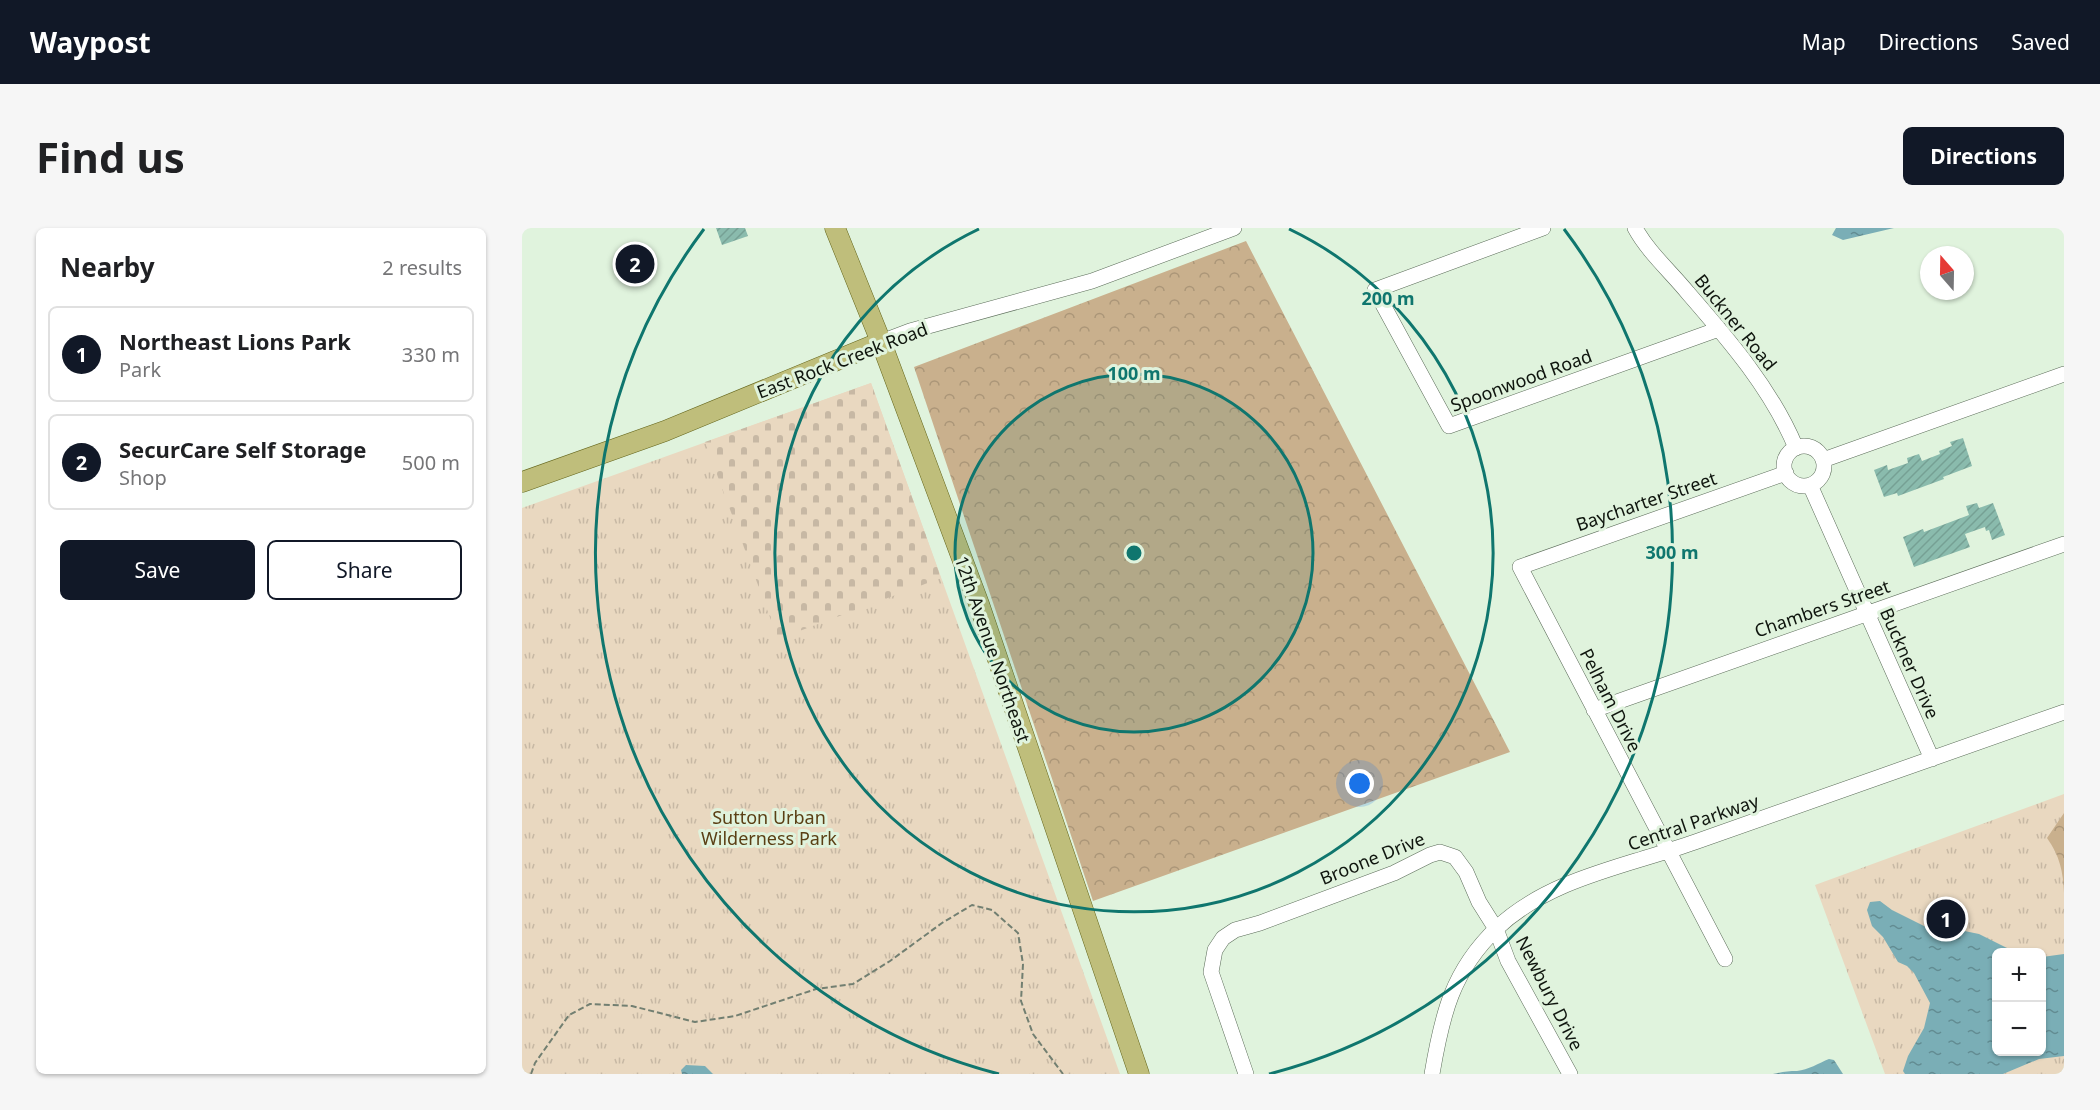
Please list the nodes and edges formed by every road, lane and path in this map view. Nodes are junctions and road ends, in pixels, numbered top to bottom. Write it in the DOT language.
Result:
graph roads {
  1 [pos="835,228"];
  2 [pos="1234,228"];
  3 [pos="1543,228"];
  4 [pos="1635,228"];
  5 [pos="1719,329"];
  6 [pos="880,342"];
  7 [pos="2064,374"];
  8 [pos="1796,448"];
  9 [pos="1823,460"];
  10 [pos="1786,473"];
  11 [pos="522,482"];
  12 [pos="1810,485"];
  13 [pos="2064,544"];
  14 [pos="1520,567"];
  15 [pos="1866,613"];
  16 [pos="1594,710"];
  17 [pos="2064,712"];
  18 [pos="1932,759"];
  19 [pos="1668,852"];
  20 [pos="1496,929"];
  21 [pos="1725,959"];
  22 [pos="531,1074"];
  23 [pos="1063,1074"];
  24 [pos="1139,1074"];
  25 [pos="1246,1074"];
  26 [pos="1432,1074"];
  27 [pos="1570,1074"];
  1 -- 6 [label="main road, 12th Avenue Northeast"];
  2 -- 6 [label="street, East Rock Creek Road"];
  3 -- 5 [label="street, Spoonwood Road"];
  4 -- 5 [label="street, Buckner Road"];
  5 -- 8 [label="street, Buckner Road"];
  6 -- 11 [label="main road, East Rock Creek Road"];
  6 -- 24 [label="main road, 12th Avenue Northeast"];
  7 -- 9 [label="street"];
  8 -- 9 [label="street"];
  8 -- 10 [label="street"];
  9 -- 12 [label="street"];
  10 -- 12 [label="street"];
  10 -- 14 [label="street, Baycharter Street"];
  12 -- 15 [label="street, Buckner Drive"];
  13 -- 15 [label="street, Chambers Street"];
  14 -- 16 [label="street, Pelham Drive"];
  15 -- 16 [label="street, Chambers Street"];
  15 -- 18 [label="street, Buckner Drive"];
  16 -- 19 [label="street, Pelham Drive"];
  17 -- 18 [label="street, Central Parkway"];
  18 -- 19 [label="street, Central Parkway"];
  19 -- 20 [label="street, Central Parkway"];
  19 -- 21 [label="street, Pelham Drive"];
  20 -- 25 [label="street, Broone Drive"];
  20 -- 26 [label="street, Central Parkway"];
  20 -- 27 [label="street, Newbury Drive"];
  22 -- 23 [label="path"];
}
